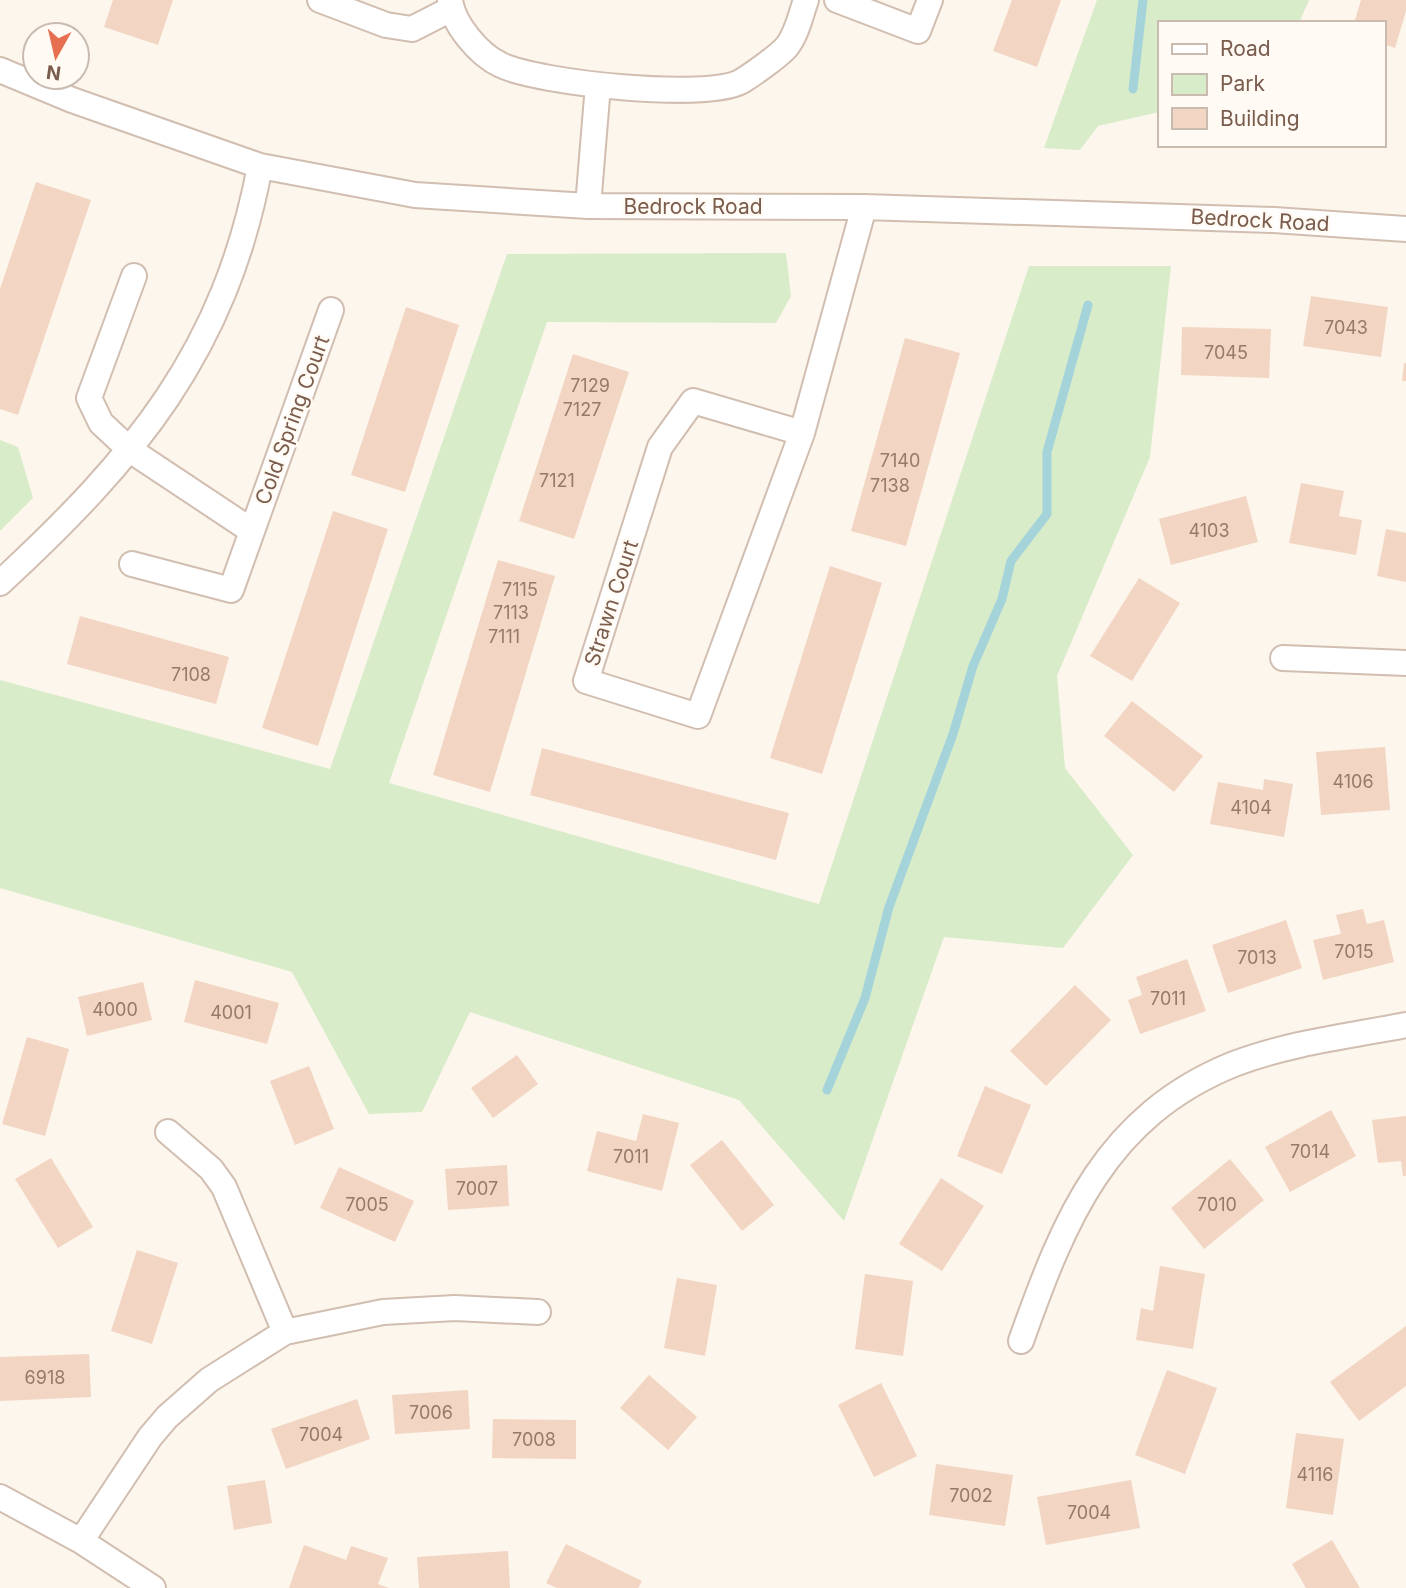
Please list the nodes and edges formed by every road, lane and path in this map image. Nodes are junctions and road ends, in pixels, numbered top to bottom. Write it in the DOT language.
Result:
graph roads {
  1 [pos="320,0"];
  2 [pos="806,0"];
  3 [pos="837,0"];
  4 [pos="930,0"];
  5 [pos="450,5"];
  6 [pos="0,70"];
  7 [pos="598,85"];
  8 [pos="260,166"];
  9 [pos="589,206"];
  10 [pos="864,207"];
  11 [pos="1406,229"];
  12 [pos="134,276"];
  13 [pos="331,310"];
  14 [pos="802,433"];
  15 [pos="130,450"];
  16 [pos="252,531"];
  17 [pos="132,564"];
  18 [pos="0,583"];
  19 [pos="1283,658"];
  20 [pos="1406,663"];
  21 [pos="1406,1025"];
  22 [pos="168,1132"];
  23 [pos="538,1312"];
  24 [pos="285,1332"];
  25 [pos="1021,1341"];
  26 [pos="0,1497"];
  27 [pos="81,1541"];
  28 [pos="153,1588"];
  1 -- 5 [label="street"];
  2 -- 7 [label="street"];
  3 -- 4 [label="street"];
  5 -- 7 [label="street"];
  6 -- 8 [label="street, Bedrock Road"];
  7 -- 9 [label="street"];
  8 -- 9 [label="street, Bedrock Road"];
  8 -- 15 [label="street"];
  9 -- 10 [label="street, Bedrock Road"];
  10 -- 11 [label="street, Bedrock Road"];
  10 -- 14 [label="street, Strawn Court"];
  12 -- 15 [label="street, Cold Spring Court"];
  13 -- 16 [label="street, Cold Spring Court"];
  14 -- 14 [label="street, Strawn Court"];
  15 -- 16 [label="street, Cold Spring Court"];
  15 -- 18 [label="street"];
  16 -- 17 [label="street, Cold Spring Court"];
  19 -- 20 [label="street"];
  21 -- 25 [label="street"];
  22 -- 24 [label="street"];
  23 -- 24 [label="street"];
  24 -- 27 [label="street"];
  26 -- 27 [label="street"];
  27 -- 28 [label="street"];
}
